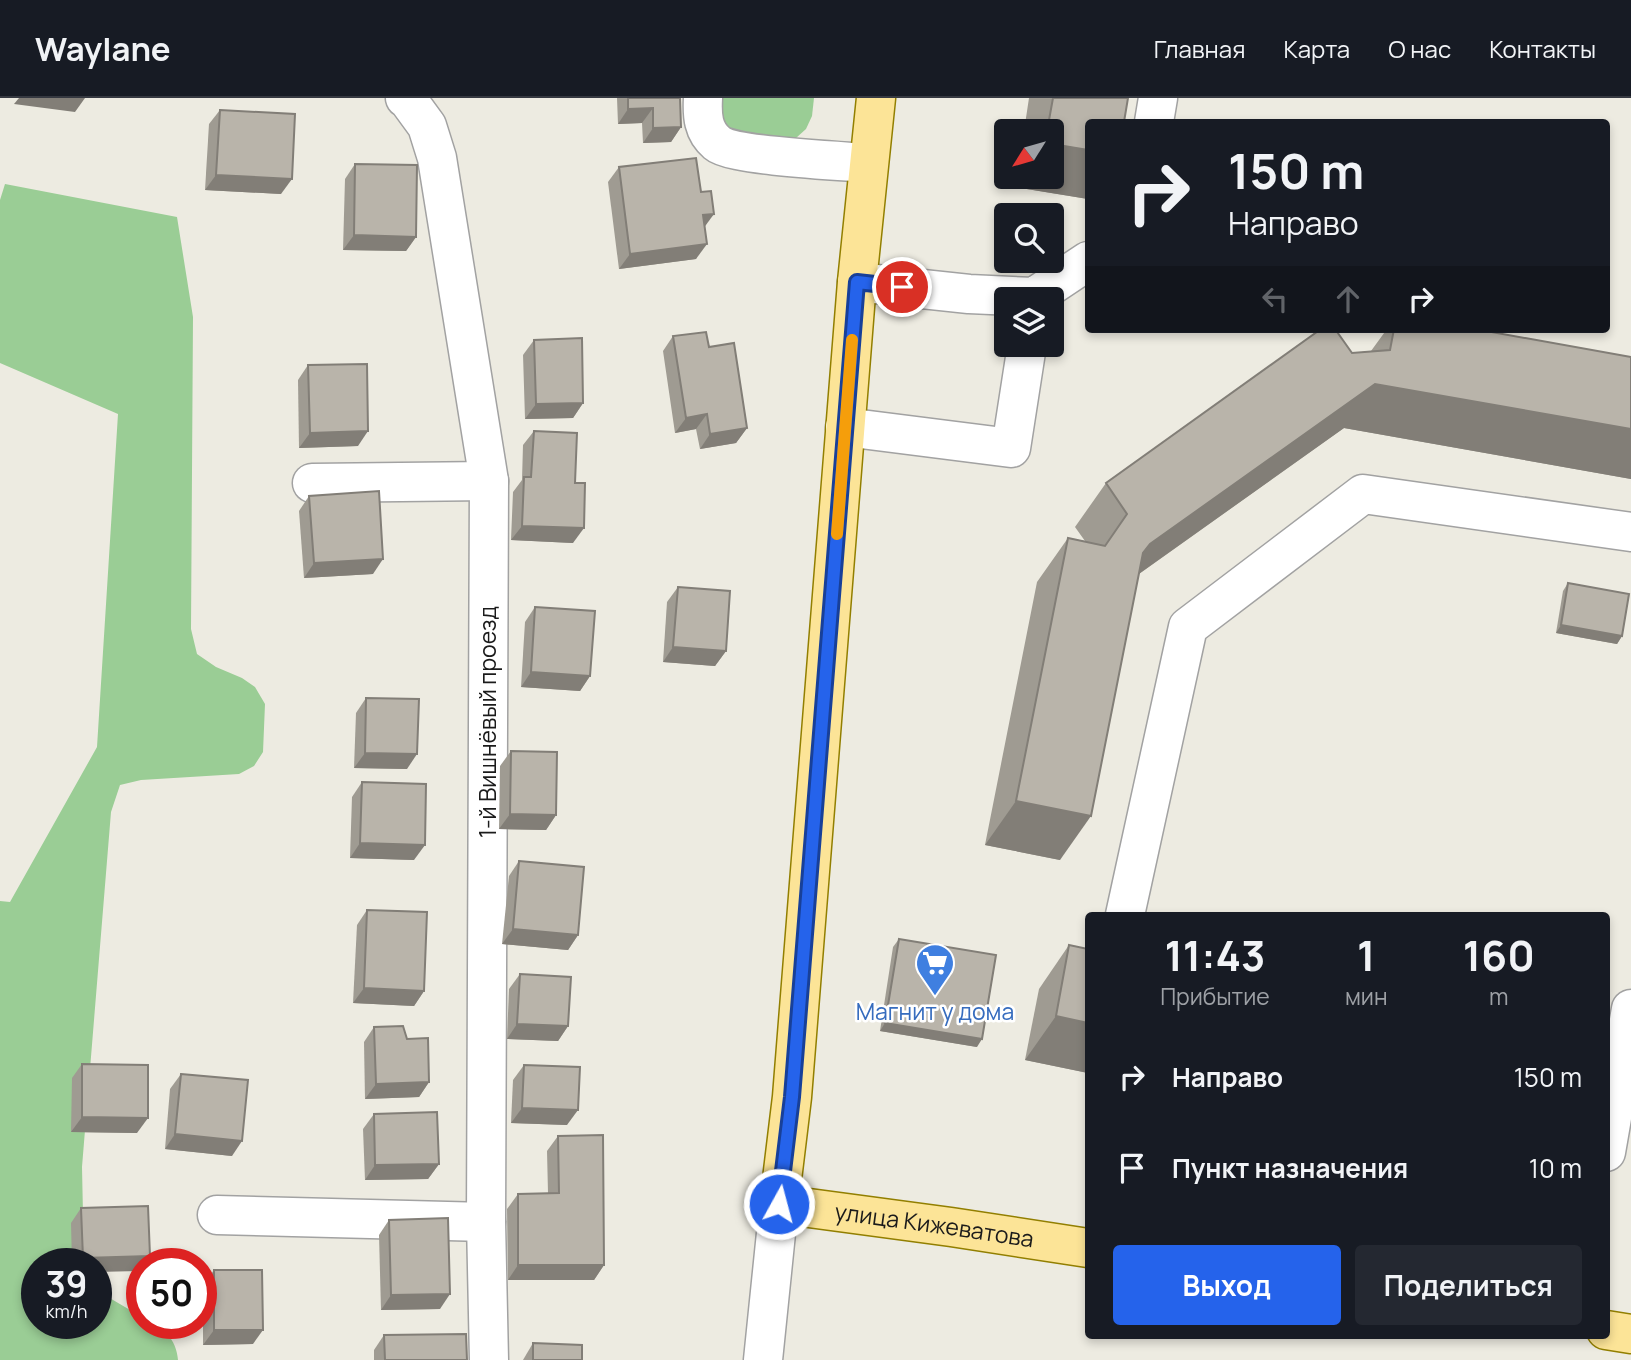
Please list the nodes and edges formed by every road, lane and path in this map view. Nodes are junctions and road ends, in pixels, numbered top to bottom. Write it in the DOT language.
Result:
graph roads {
  1 [pos="405,98"];
  2 [pos="703,98"];
  3 [pos="876,98"];
  4 [pos="1158,98"];
  5 [pos="1154,119"];
  6 [pos="869,163"];
  7 [pos="1085,263"];
  8 [pos="857,282"];
  9 [pos="1050,287"];
  10 [pos="994,296"];
  11 [pos="1025,357"];
  12 [pos="845,427"];
  13 [pos="489,481"];
  14 [pos="313,483"];
  15 [pos="1631,532"];
  16 [pos="1126,912"];
  17 [pos="1631,1009"];
  18 [pos="1610,1126"];
  19 [pos="779,1204"];
  20 [pos="217,1215"];
  21 [pos="486,1222"];
  22 [pos="1085,1248"];
  23 [pos="1610,1331"];
  24 [pos="1631,1334"];
  25 [pos="489,1360"];
  26 [pos="763,1360"];
  1 -- 13 [label="street, 1-й Вишнёвый проезд"];
  2 -- 6 [label="street"];
  3 -- 6 [label="main road"];
  4 -- 5 [label="street"];
  6 -- 8 [label="main road"];
  7 -- 9 [label="street"];
  8 -- 10 [label="street"];
  8 -- 12 [label="main road"];
  11 -- 12 [label="street"];
  12 -- 19 [label="main road"];
  13 -- 14 [label="street"];
  13 -- 21 [label="street, 1-й Вишнёвый проезд"];
  15 -- 16 [label="street"];
  17 -- 18 [label="street"];
  19 -- 22 [label="main road, улица Кижеватова"];
  19 -- 26 [label="street"];
  20 -- 21 [label="street"];
  21 -- 25 [label="street, 1-й Вишнёвый проезд"];
  23 -- 24 [label="main road"];
}
